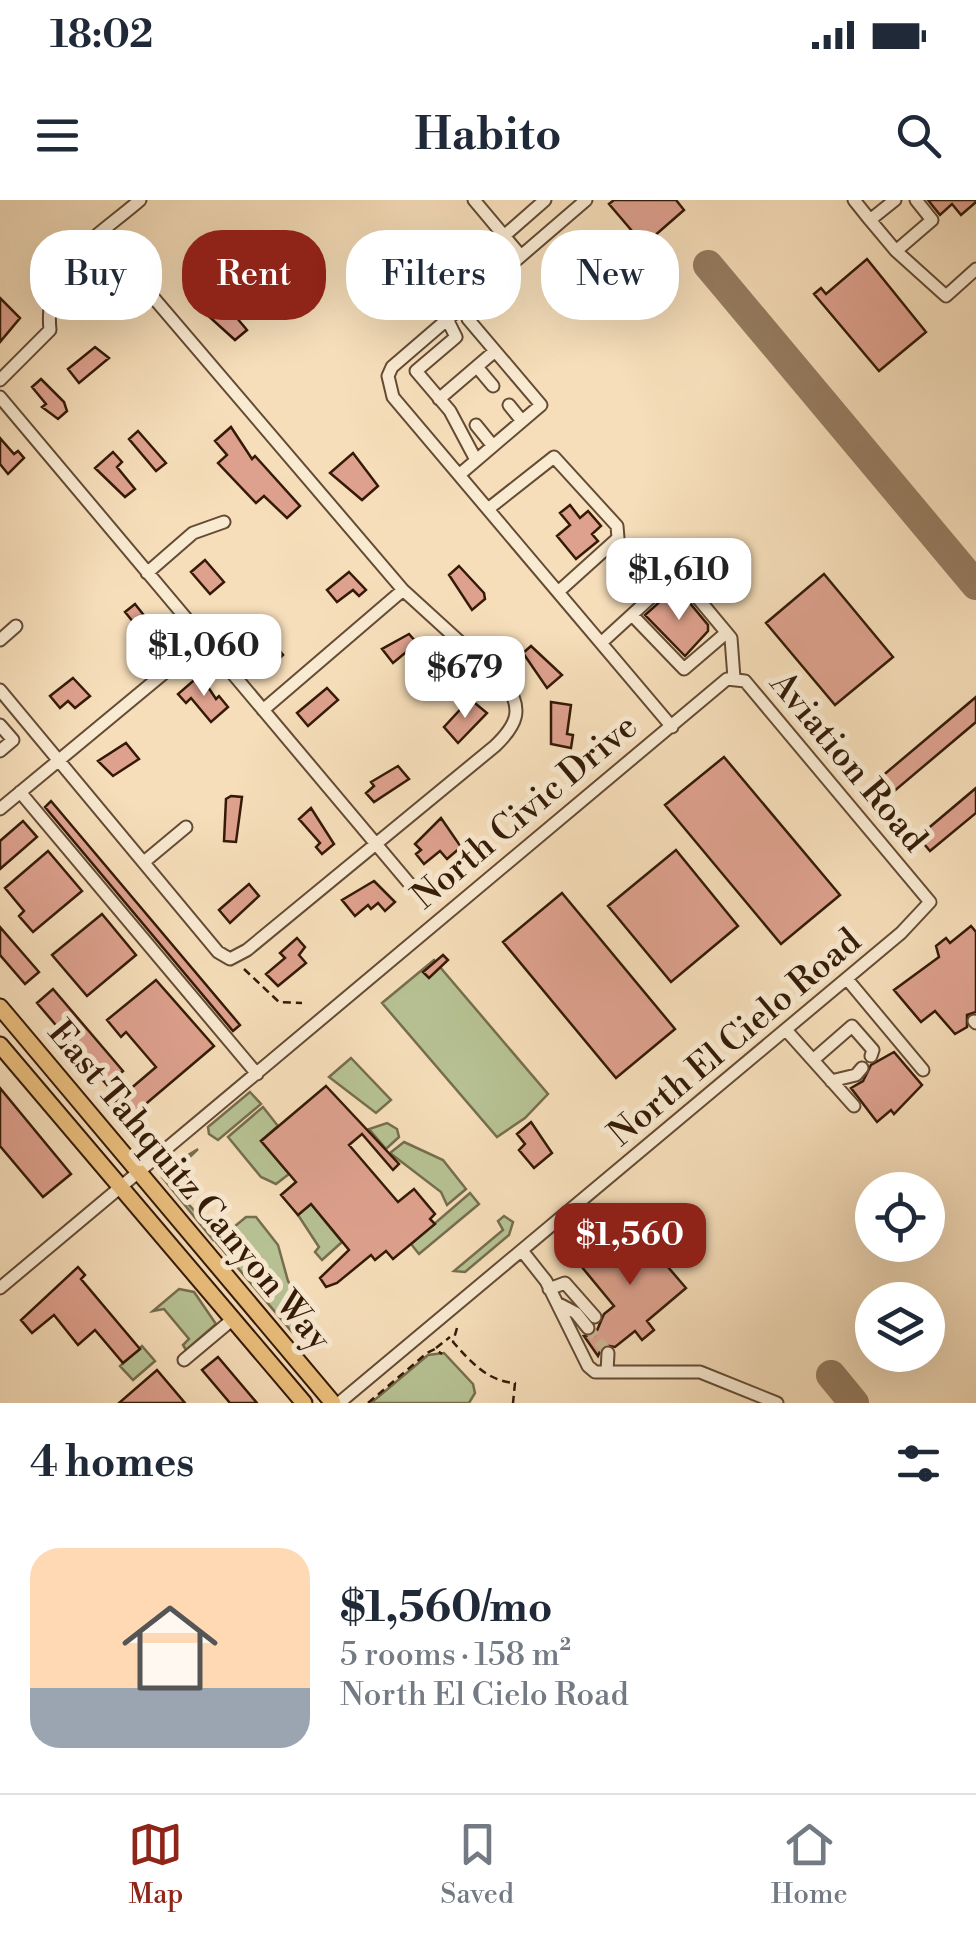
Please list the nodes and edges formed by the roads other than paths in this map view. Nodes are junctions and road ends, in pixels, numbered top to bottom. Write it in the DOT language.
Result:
graph roads {
  1 [pos="140,200"];
  2 [pos="546,200"];
  3 [pos="586,200"];
  4 [pos="854,200"];
  5 [pos="894,200"];
  6 [pos="916,200"];
  7 [pos="482,203"];
  8 [pos="870,220"];
  9 [pos="105,230"];
  10 [pos="500,230"];
  11 [pos="511,230"];
  12 [pos="896,251"];
  13 [pos="521,256"];
  14 [pos="973,277"];
  15 [pos="162,307"];
  16 [pos="49,320"];
  17 [pos="447,320"];
  18 [pos="468,320"];
  19 [pos="495,351"];
  20 [pos="477,367"];
  21 [pos="0,380"];
  22 [pos="493,386"];
  23 [pos="0,397"];
  24 [pos="439,399"];
  25 [pos="509,405"];
  26 [pos="450,412"];
  27 [pos="522,421"];
  28 [pos="492,446"];
  29 [pos="476,460"];
  30 [pos="459,474"];
  31 [pos="488,509"];
  32 [pos="224,522"];
  33 [pos="148,572"];
  34 [pos="403,590"];
  35 [pos="558,592"];
  36 [pos="633,616"];
  37 [pos="16,626"];
  38 [pos="726,632"];
  39 [pos="0,640"];
  40 [pos="204,640"];
  41 [pos="602,643"];
  42 [pos="734,678"];
  43 [pos="0,690"];
  44 [pos="17,710"];
  45 [pos="263,710"];
  46 [pos="0,725"];
  47 [pos="672,726"];
  48 [pos="0,750"];
  49 [pos="59,760"];
  50 [pos="20,792"];
  51 [pos="0,809"];
  52 [pos="186,828"];
  53 [pos="376,844"];
  54 [pos="144,862"];
  55 [pos="412,888"];
  56 [pos="930,902"];
  57 [pos="848,979"];
  58 [pos="0,1008"];
  59 [pos="786,1030"];
  60 [pos="0,1045"];
  61 [pos="871,1056"];
  62 [pos="813,1060"];
  63 [pos="862,1068"];
  64 [pos="923,1070"];
  65 [pos="257,1074"];
  66 [pos="832,1081"];
  67 [pos="854,1106"];
  68 [pos="140,1174"];
  69 [pos="122,1189"];
  70 [pos="523,1252"];
  71 [pos="0,1288"];
  72 [pos="550,1289"];
  73 [pos="556,1302"];
  74 [pos="233,1320"];
  75 [pos="608,1353"];
  76 [pos="184,1360"];
  77 [pos="607,1372"];
  78 [pos="304,1403"];
  79 [pos="336,1403"];
  80 [pos="777,1403"];
  1 -- 9 [label="street"];
  2 -- 11 [label="street"];
  3 -- 13 [label="street, North Civic Drive"];
  4 -- 8 [label="street"];
  5 -- 8 [label="street"];
  6 -- 12 [label="street"];
  7 -- 10 [label="street"];
  8 -- 12 [label="street"];
  12 -- 14 [label="street"];
  15 -- 34 [label="street"];
  16 -- 21 [label="street"];
  17 -- 24 [label="street"];
  17 -- 30 [label="street, North Civic Drive"];
  18 -- 19 [label="street"];
  19 -- 20 [label="street"];
  19 -- 27 [label="street"];
  20 -- 22 [label="street"];
  20 -- 24 [label="street"];
  23 -- 33 [label="street"];
  24 -- 26 [label="street"];
  25 -- 27 [label="street"];
  26 -- 28 [label="street"];
  26 -- 29 [label="street"];
  27 -- 28 [label="street"];
  28 -- 29 [label="street"];
  29 -- 30 [label="street"];
  30 -- 31 [label="street, North Civic Drive"];
  31 -- 35 [label="street, North Civic Drive"];
  31 -- 35 [label="street"];
  32 -- 33 [label="street"];
  33 -- 40 [label="street"];
  34 -- 45 [label="street"];
  34 -- 53 [label="street"];
  35 -- 41 [label="street, North Civic Drive"];
  36 -- 38 [label="street"];
  36 -- 38 [label="street"];
  36 -- 41 [label="street"];
  37 -- 39 [label="street"];
  38 -- 42 [label="street"];
  40 -- 45 [label="street"];
  40 -- 49 [label="street"];
  41 -- 47 [label="street, North Civic Drive"];
  42 -- 47 [label="street, Aviation Road"];
  42 -- 56 [label="street, Aviation Road"];
  43 -- 44 [label="street"];
  44 -- 46 [label="street"];
  44 -- 49 [label="street"];
  45 -- 53 [label="street"];
  46 -- 48 [label="street"];
  47 -- 65 [label="street, North Civic Drive"];
  49 -- 50 [label="street"];
  49 -- 54 [label="street"];
  50 -- 51 [label="street"];
  50 -- 65 [label="street"];
  52 -- 54 [label="street"];
  53 -- 54 [label="street"];
  53 -- 55 [label="street"];
  56 -- 57 [label="street, North El Cielo Road"];
  57 -- 59 [label="street, North El Cielo Road"];
  57 -- 64 [label="street"];
  58 -- 68 [label="main road, East Tahquitz Canyon Way"];
  59 -- 62 [label="street"];
  59 -- 70 [label="street, North El Cielo Road"];
  60 -- 69 [label="main road, East Tahquitz Canyon Way"];
  61 -- 62 [label="street"];
  62 -- 66 [label="street"];
  63 -- 66 [label="street"];
  65 -- 68 [label="street, North Civic Drive"];
  66 -- 67 [label="street"];
  68 -- 69 [label="street, North Civic Drive"];
  68 -- 79 [label="main road, East Tahquitz Canyon Way"];
  69 -- 71 [label="street, North Civic Drive"];
  69 -- 74 [label="main road, East Tahquitz Canyon Way"];
  70 -- 72 [label="street"];
  70 -- 79 [label="street, North El Cielo Road"];
  72 -- 73 [label="street"];
  72 -- 73 [label="street"];
  73 -- 77 [label="street"];
  74 -- 76 [label="street"];
  74 -- 78 [label="main road, East Tahquitz Canyon Way"];
  75 -- 77 [label="street"];
  77 -- 80 [label="street"];
}
